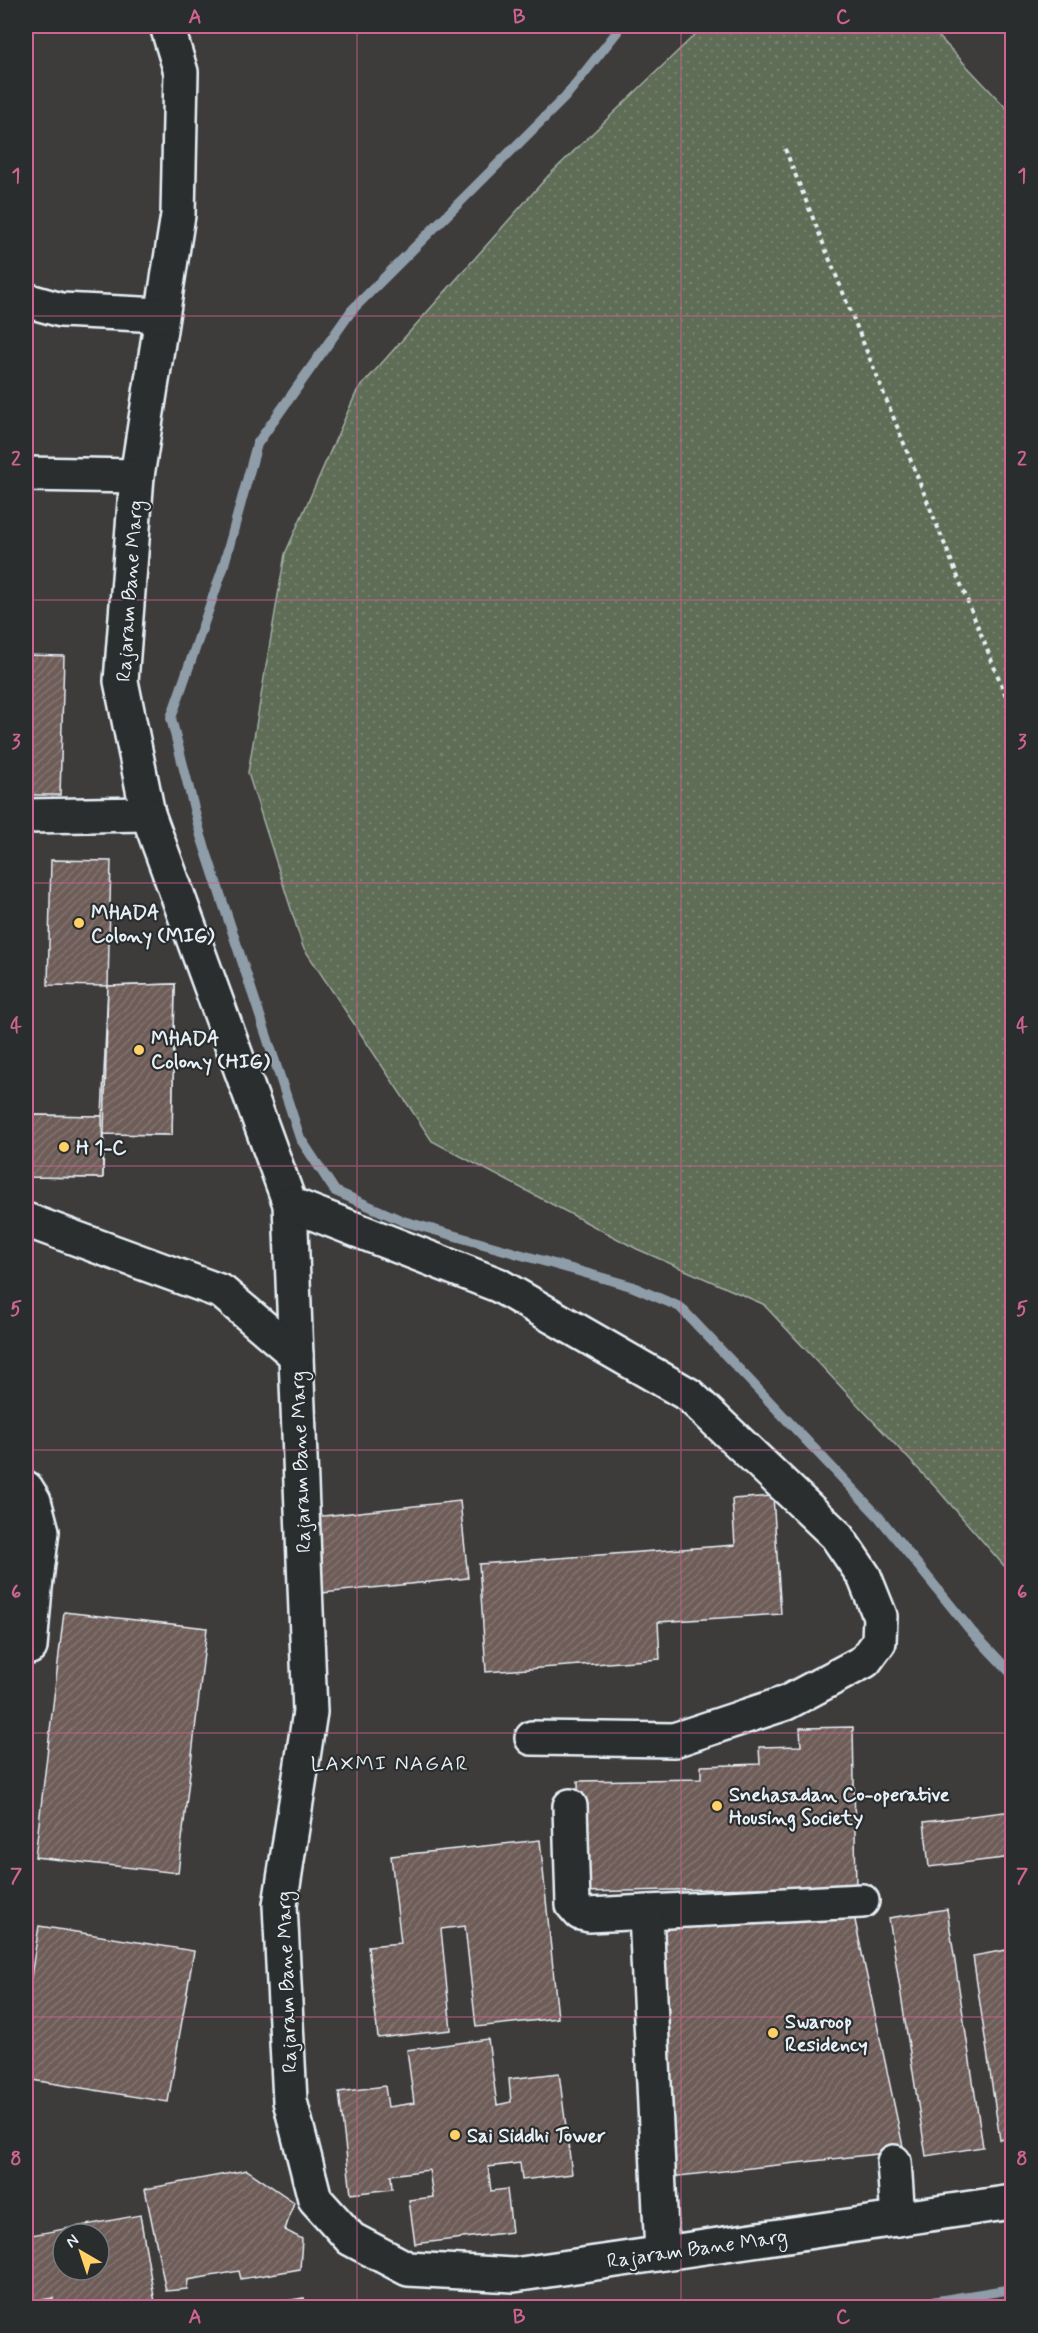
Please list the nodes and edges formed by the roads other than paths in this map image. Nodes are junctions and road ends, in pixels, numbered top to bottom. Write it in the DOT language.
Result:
graph roads {
  1 [pos="167,26"];
  2 [pos="26,300"];
  3 [pos="161,315"];
  4 [pos="26,474"];
  5 [pos="137,476"];
  6 [pos="148,814"];
  7 [pos="26,816"];
  8 [pos="290,1204"];
  9 [pos="26,1220"];
  10 [pos="296,1355"];
  11 [pos="26,1488"];
  12 [pos="30,1647"];
  13 [pos="532,1738"];
  14 [pos="570,1806"];
  15 [pos="862,1901"];
  16 [pos="646,1914"];
  17 [pos="894,2162"];
  18 [pos="1012,2202"];
  19 [pos="898,2219"];
  20 [pos="662,2253"];
  1 -- 3 [label="street, Rajaram Bane Marg"];
  2 -- 3 [label="street"];
  3 -- 5 [label="street, Rajaram Bane Marg"];
  4 -- 5 [label="street"];
  5 -- 6 [label="street, Rajaram Bane Marg"];
  6 -- 7 [label="street"];
  6 -- 8 [label="street, Rajaram Bane Marg"];
  8 -- 10 [label="street, Rajaram Bane Marg"];
  8 -- 13 [label="street"];
  9 -- 10 [label="street"];
  10 -- 20 [label="street, Rajaram Bane Marg"];
  11 -- 12 [label="street"];
  14 -- 16 [label="street"];
  15 -- 16 [label="street"];
  16 -- 20 [label="street"];
  17 -- 19 [label="street"];
  18 -- 19 [label="street, Rajaram Bane Marg"];
  19 -- 20 [label="street, Rajaram Bane Marg"];
}
